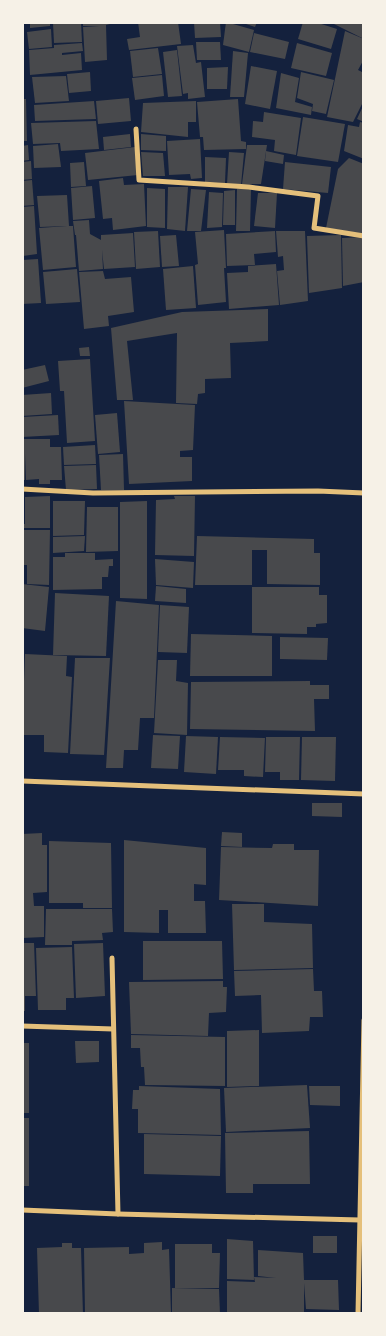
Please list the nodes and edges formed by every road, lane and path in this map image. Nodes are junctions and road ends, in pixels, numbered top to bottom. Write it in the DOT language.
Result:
graph roads {
  1 [pos="136,130"];
  2 [pos="364,236"];
  3 [pos="22,489"];
  4 [pos="364,493"];
  5 [pos="22,781"];
  6 [pos="364,794"];
  7 [pos="112,958"];
  8 [pos="364,1020"];
  9 [pos="22,1026"];
  10 [pos="113,1029"];
  11 [pos="22,1210"];
  12 [pos="118,1214"];
  13 [pos="360,1220"];
  14 [pos="358,1314"];
  1 -- 2 [label="street"];
  3 -- 4 [label="street"];
  5 -- 6 [label="street"];
  7 -- 10 [label="street"];
  8 -- 13 [label="street"];
  9 -- 10 [label="street"];
  10 -- 12 [label="street"];
  11 -- 12 [label="street"];
  12 -- 13 [label="street"];
  13 -- 14 [label="street"];
}
